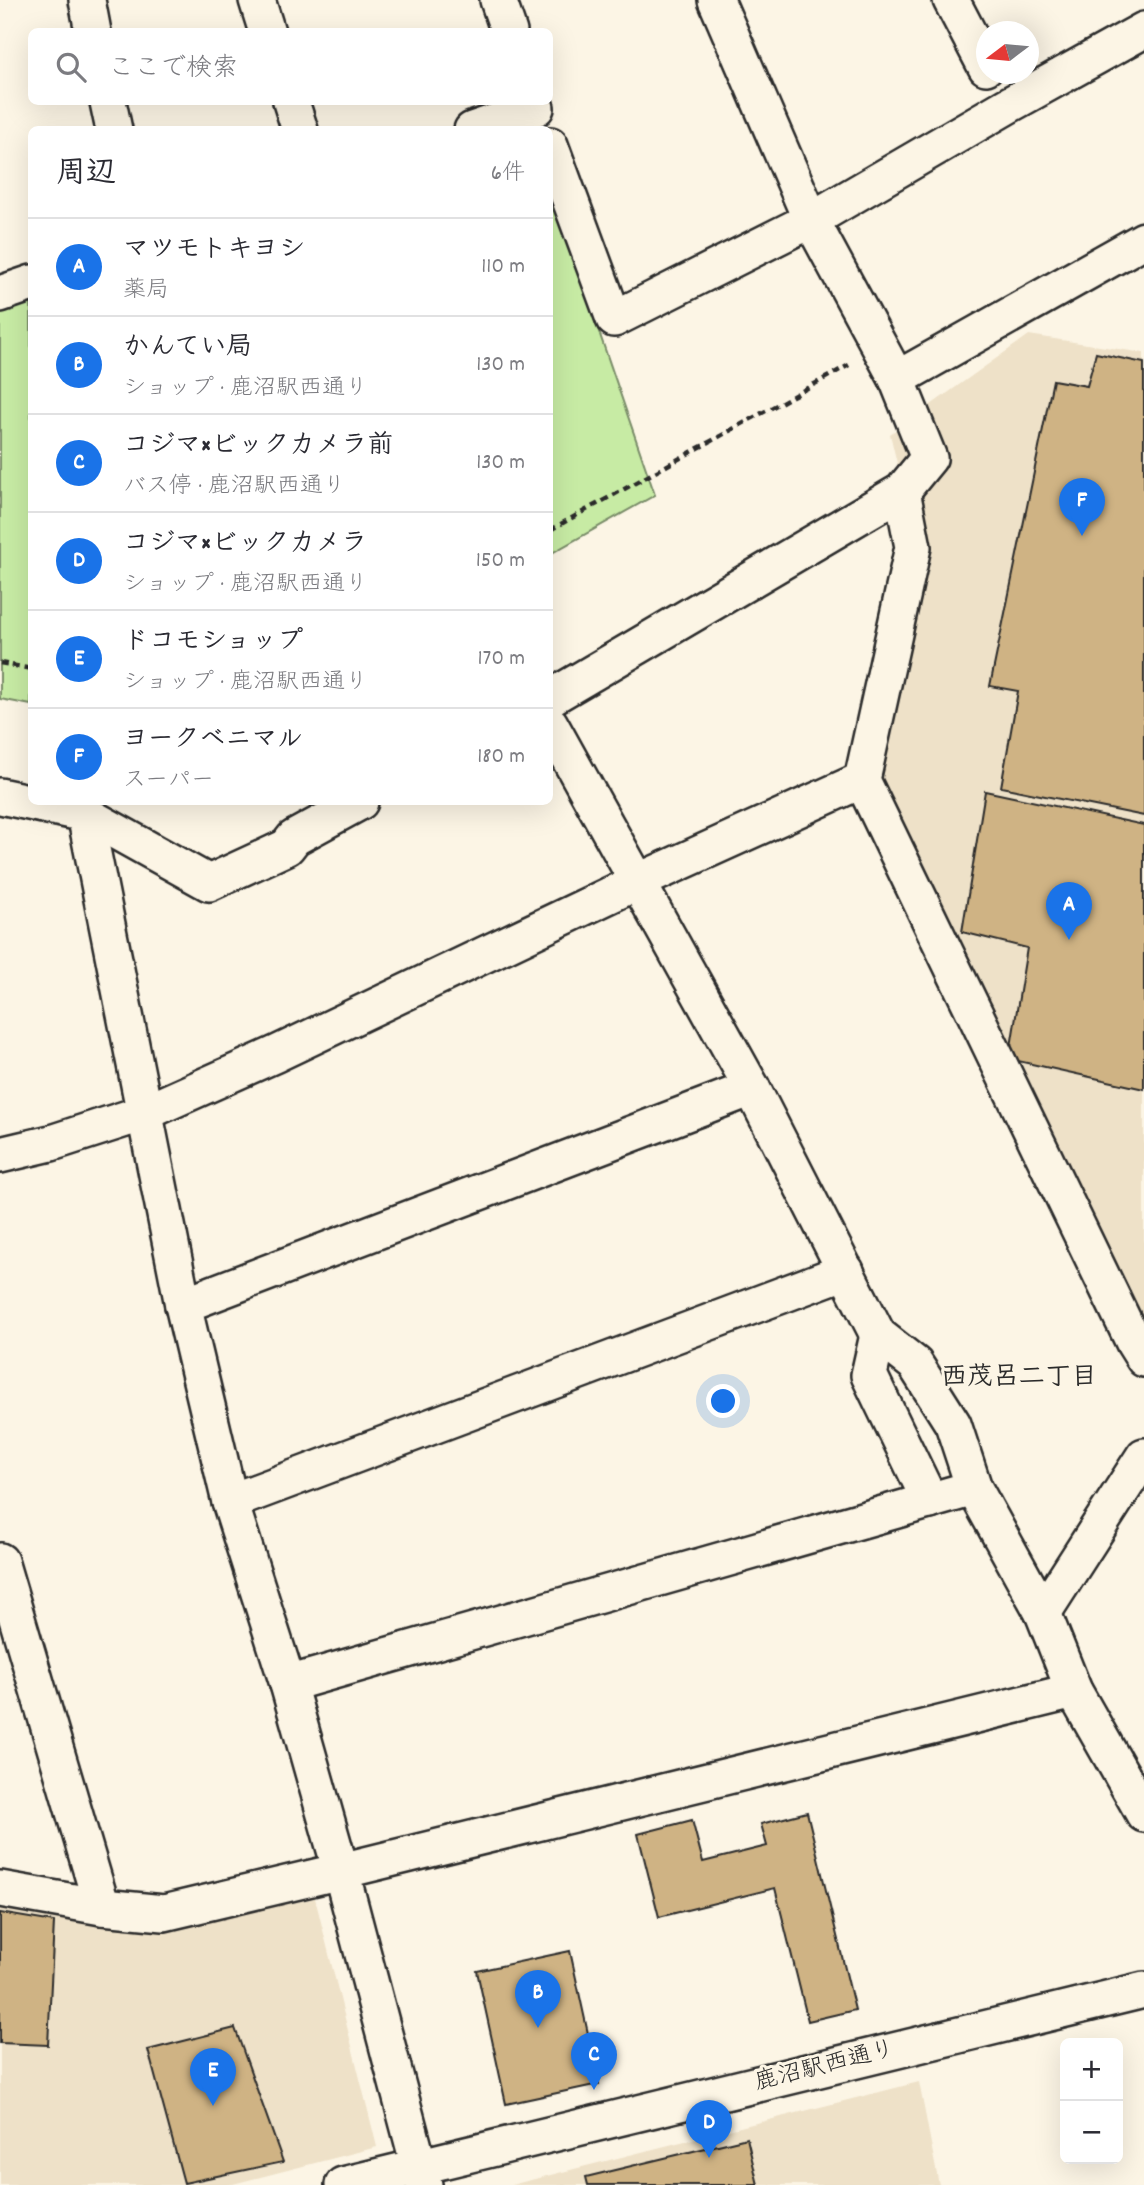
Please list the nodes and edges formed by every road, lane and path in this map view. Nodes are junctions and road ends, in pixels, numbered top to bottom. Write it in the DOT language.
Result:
graph roads {
  1 [pos="87,0"];
  2 [pos="257,0"];
  3 [pos="498,0"];
  4 [pos="716,0"];
  5 [pos="951,0"];
  6 [pos="92,28"];
  7 [pos="267,28"];
  8 [pos="508,28"];
  9 [pos="1144,30"];
  10 [pos="976,48"];
  11 [pos="995,84"];
  12 [pos="109,105"];
  13 [pos="292,105"];
  14 [pos="1007,106"];
  15 [pos="538,113"];
  16 [pos="113,126"];
  17 [pos="299,126"];
  18 [pos="488,126"];
  19 [pos="553,153"];
  20 [pos="811,220"];
  21 [pos="1144,240"];
  22 [pos="28,284"];
  23 [pos="0,295"];
  24 [pos="856,361"];
  25 [pos="897,379"];
  26 [pos="902,491"];
  27 [pos="553,528"];
  28 [pos="0,663"];
  29 [pos="28,668"];
  30 [pos="553,696"];
  31 [pos="553,729"];
  32 [pos="862,780"];
  33 [pos="0,796"];
  34 [pos="28,802"];
  35 [pos="42,805"];
  36 [pos="354,805"];
  37 [pos="85,814"];
  38 [pos="637,881"];
  39 [pos="752,1088"];
  40 [pos="144,1113"];
  41 [pos="0,1156"];
  42 [pos="846,1271"];
  43 [pos="183,1306"];
  44 [pos="878,1335"];
  45 [pos="1144,1359"];
  46 [pos="1144,1456"];
  47 [pos="974,1488"];
  48 [pos="930,1501"];
  49 [pos="230,1502"];
  50 [pos="0,1561"];
  51 [pos="1044,1613"];
  52 [pos="288,1684"];
  53 [pos="1074,1691"];
  54 [pos="1144,1814"];
  55 [pos="341,1871"];
  56 [pos="0,1889"];
  57 [pos="102,1907"];
  58 [pos="1144,1990"];
  59 [pos="421,2176"];
  60 [pos="343,2185"];
  1 -- 6 [label="street"];
  2 -- 7 [label="street"];
  3 -- 8 [label="street"];
  4 -- 20 [label="street"];
  5 -- 10 [label="street"];
  9 -- 14 [label="street"];
  11 -- 14 [label="street"];
  12 -- 16 [label="street"];
  13 -- 17 [label="street"];
  14 -- 20 [label="street"];
  15 -- 18 [label="street"];
  19 -- 20 [label="street"];
  20 -- 25 [label="street"];
  21 -- 25 [label="street"];
  22 -- 23 [label="street"];
  24 -- 27 [label="path"];
  25 -- 26 [label="street"];
  26 -- 30 [label="street"];
  26 -- 32 [label="street"];
  28 -- 29 [label="path"];
  31 -- 38 [label="street"];
  32 -- 38 [label="street"];
  32 -- 45 [label="street"];
  33 -- 34 [label="street"];
  35 -- 37 [label="street"];
  36 -- 37 [label="street"];
  37 -- 40 [label="street"];
  38 -- 39 [label="street"];
  38 -- 40 [label="street"];
  39 -- 42 [label="street"];
  39 -- 43 [label="street"];
  40 -- 41 [label="street"];
  40 -- 43 [label="street"];
  42 -- 44 [label="street"];
  42 -- 49 [label="street"];
  43 -- 49 [label="street"];
  44 -- 47 [label="street"];
  44 -- 48 [label="street"];
  46 -- 51 [label="street"];
  47 -- 48 [label="street"];
  47 -- 51 [label="street"];
  48 -- 52 [label="street"];
  49 -- 52 [label="street"];
  50 -- 57 [label="street"];
  51 -- 53 [label="street"];
  52 -- 55 [label="street"];
  53 -- 54 [label="street"];
  53 -- 55 [label="street"];
  55 -- 57 [label="street"];
  55 -- 59 [label="street"];
  56 -- 57 [label="street"];
  58 -- 59 [label="street, 鹿沼駅西通り"];
  59 -- 60 [label="street, 鹿沼駅西通り"];
}
